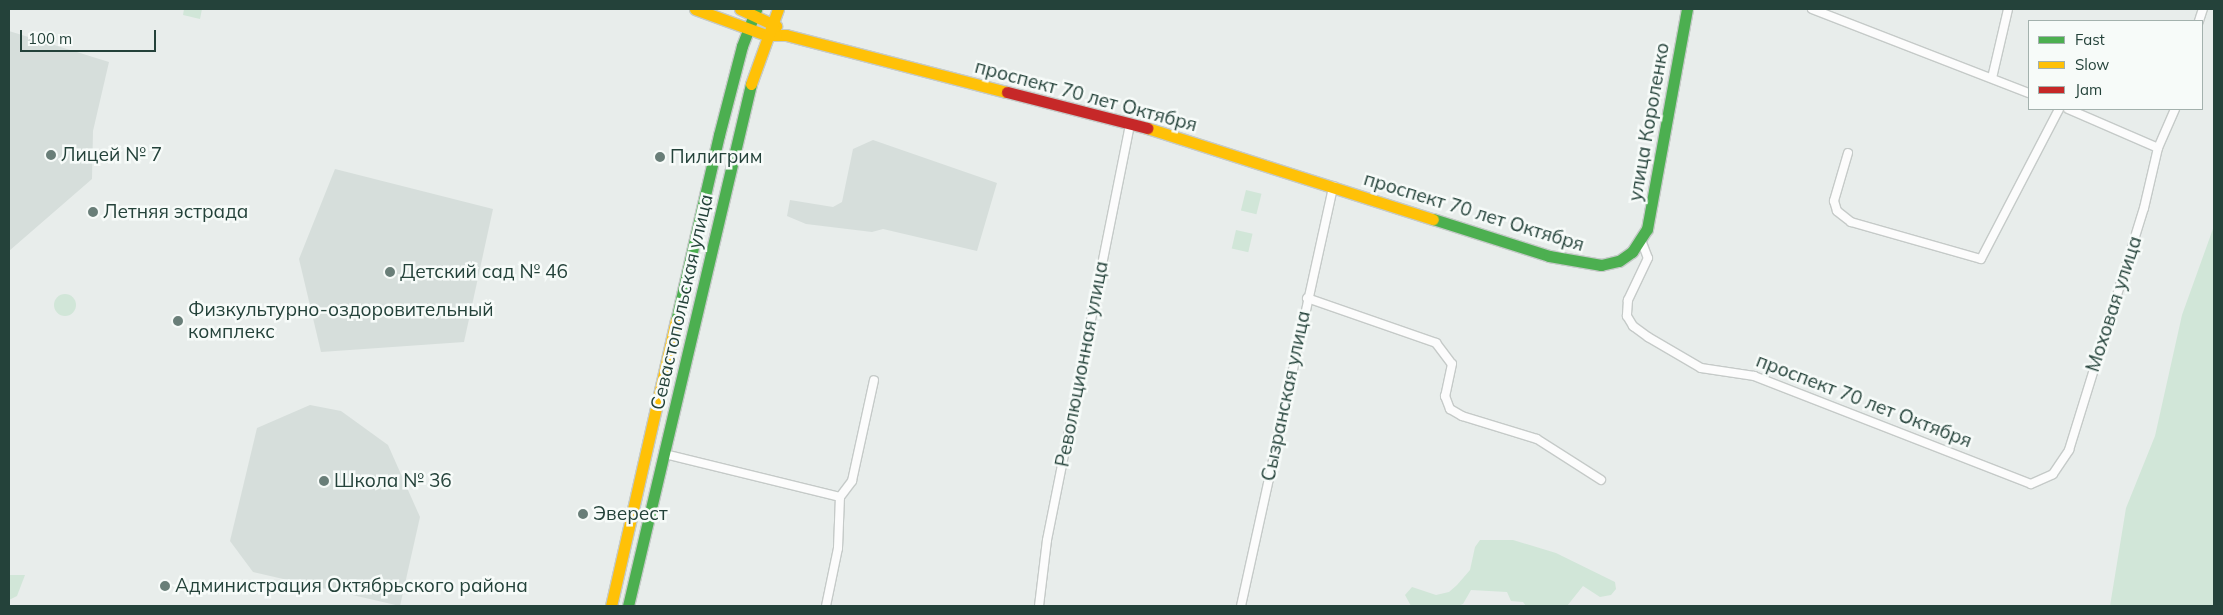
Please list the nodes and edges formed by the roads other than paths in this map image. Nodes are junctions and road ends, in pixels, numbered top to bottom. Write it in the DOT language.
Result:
graph roads {
  1 [pos="694,9"];
  2 [pos="740,9"];
  3 [pos="778,9"];
  4 [pos="1687,9"];
  5 [pos="1812,9"];
  6 [pos="2008,9"];
  7 [pos="755,12"];
  8 [pos="772,22"];
  9 [pos="748,29"];
  10 [pos="766,35"];
  11 [pos="786,35"];
  12 [pos="1992,78"];
  13 [pos="2028,93"];
  14 [pos="2058,110"];
  15 [pos="2070,110"];
  16 [pos="2175,110"];
  17 [pos="1130,123"];
  18 [pos="2158,148"];
  19 [pos="1848,153"];
  20 [pos="1332,186"];
  21 [pos="704,202"];
  22 [pos="722,206"];
  23 [pos="1641,240"];
  24 [pos="694,250"];
  25 [pos="711,254"];
  26 [pos="1307,298"];
  27 [pos="874,380"];
  28 [pos="648,450"];
  29 [pos="665,454"];
  30 [pos="1601,480"];
  31 [pos="2031,484"];
  32 [pos="840,497"];
  33 [pos="611,606"];
  34 [pos="628,606"];
  35 [pos="826,606"];
  36 [pos="1039,606"];
  37 [pos="1241,606"];
  1 -- 9 [label="street, проспект 70 лет Октября"];
  2 -- 7 [label="street, проспект 70 лет Октября"];
  3 -- 8 [label="street, Севастопольская улица"];
  4 -- 23 [label="street, улица Короленко"];
  5 -- 12 [label="street"];
  6 -- 12 [label="street"];
  7 -- 8 [label="street, проспект 70 лет Октября"];
  7 -- 9 [label="street, Севастопольская улица"];
  8 -- 10 [label="street, Севастопольская улица"];
  8 -- 11 [label="street, проспект 70 лет Октября"];
  9 -- 10 [label="street, проспект 70 лет Октября"];
  9 -- 21 [label="street, Севастопольская улица"];
  10 -- 11 [label="street, проспект 70 лет Октября"];
  10 -- 22 [label="street, Севастопольская улица"];
  11 -- 17 [label="street, проспект 70 лет Октября"];
  12 -- 13 [label="street"];
  14 -- 19 [label="street"];
  15 -- 18 [label="street"];
  16 -- 18 [label="street, Моховая улица"];
  17 -- 20 [label="street, проспект 70 лет Октября"];
  17 -- 36 [label="street, Революционная улица"];
  18 -- 31 [label="street, Моховая улица"];
  20 -- 23 [label="street, проспект 70 лет Октября"];
  20 -- 26 [label="street, Сызранская улица"];
  21 -- 22 [label="street"];
  21 -- 24 [label="street, Севастопольская улица"];
  22 -- 25 [label="street, Севастопольская улица"];
  23 -- 31 [label="street, проспект 70 лет Октября"];
  24 -- 25 [label="street"];
  24 -- 28 [label="street, Севастопольская улица"];
  25 -- 29 [label="street, Севастопольская улица"];
  26 -- 30 [label="street"];
  26 -- 37 [label="street, Сызранская улица"];
  27 -- 32 [label="street"];
  28 -- 29 [label="street"];
  28 -- 33 [label="street, Севастопольская улица"];
  29 -- 32 [label="street"];
  29 -- 34 [label="street, Севастопольская улица"];
  32 -- 35 [label="street"];
}
